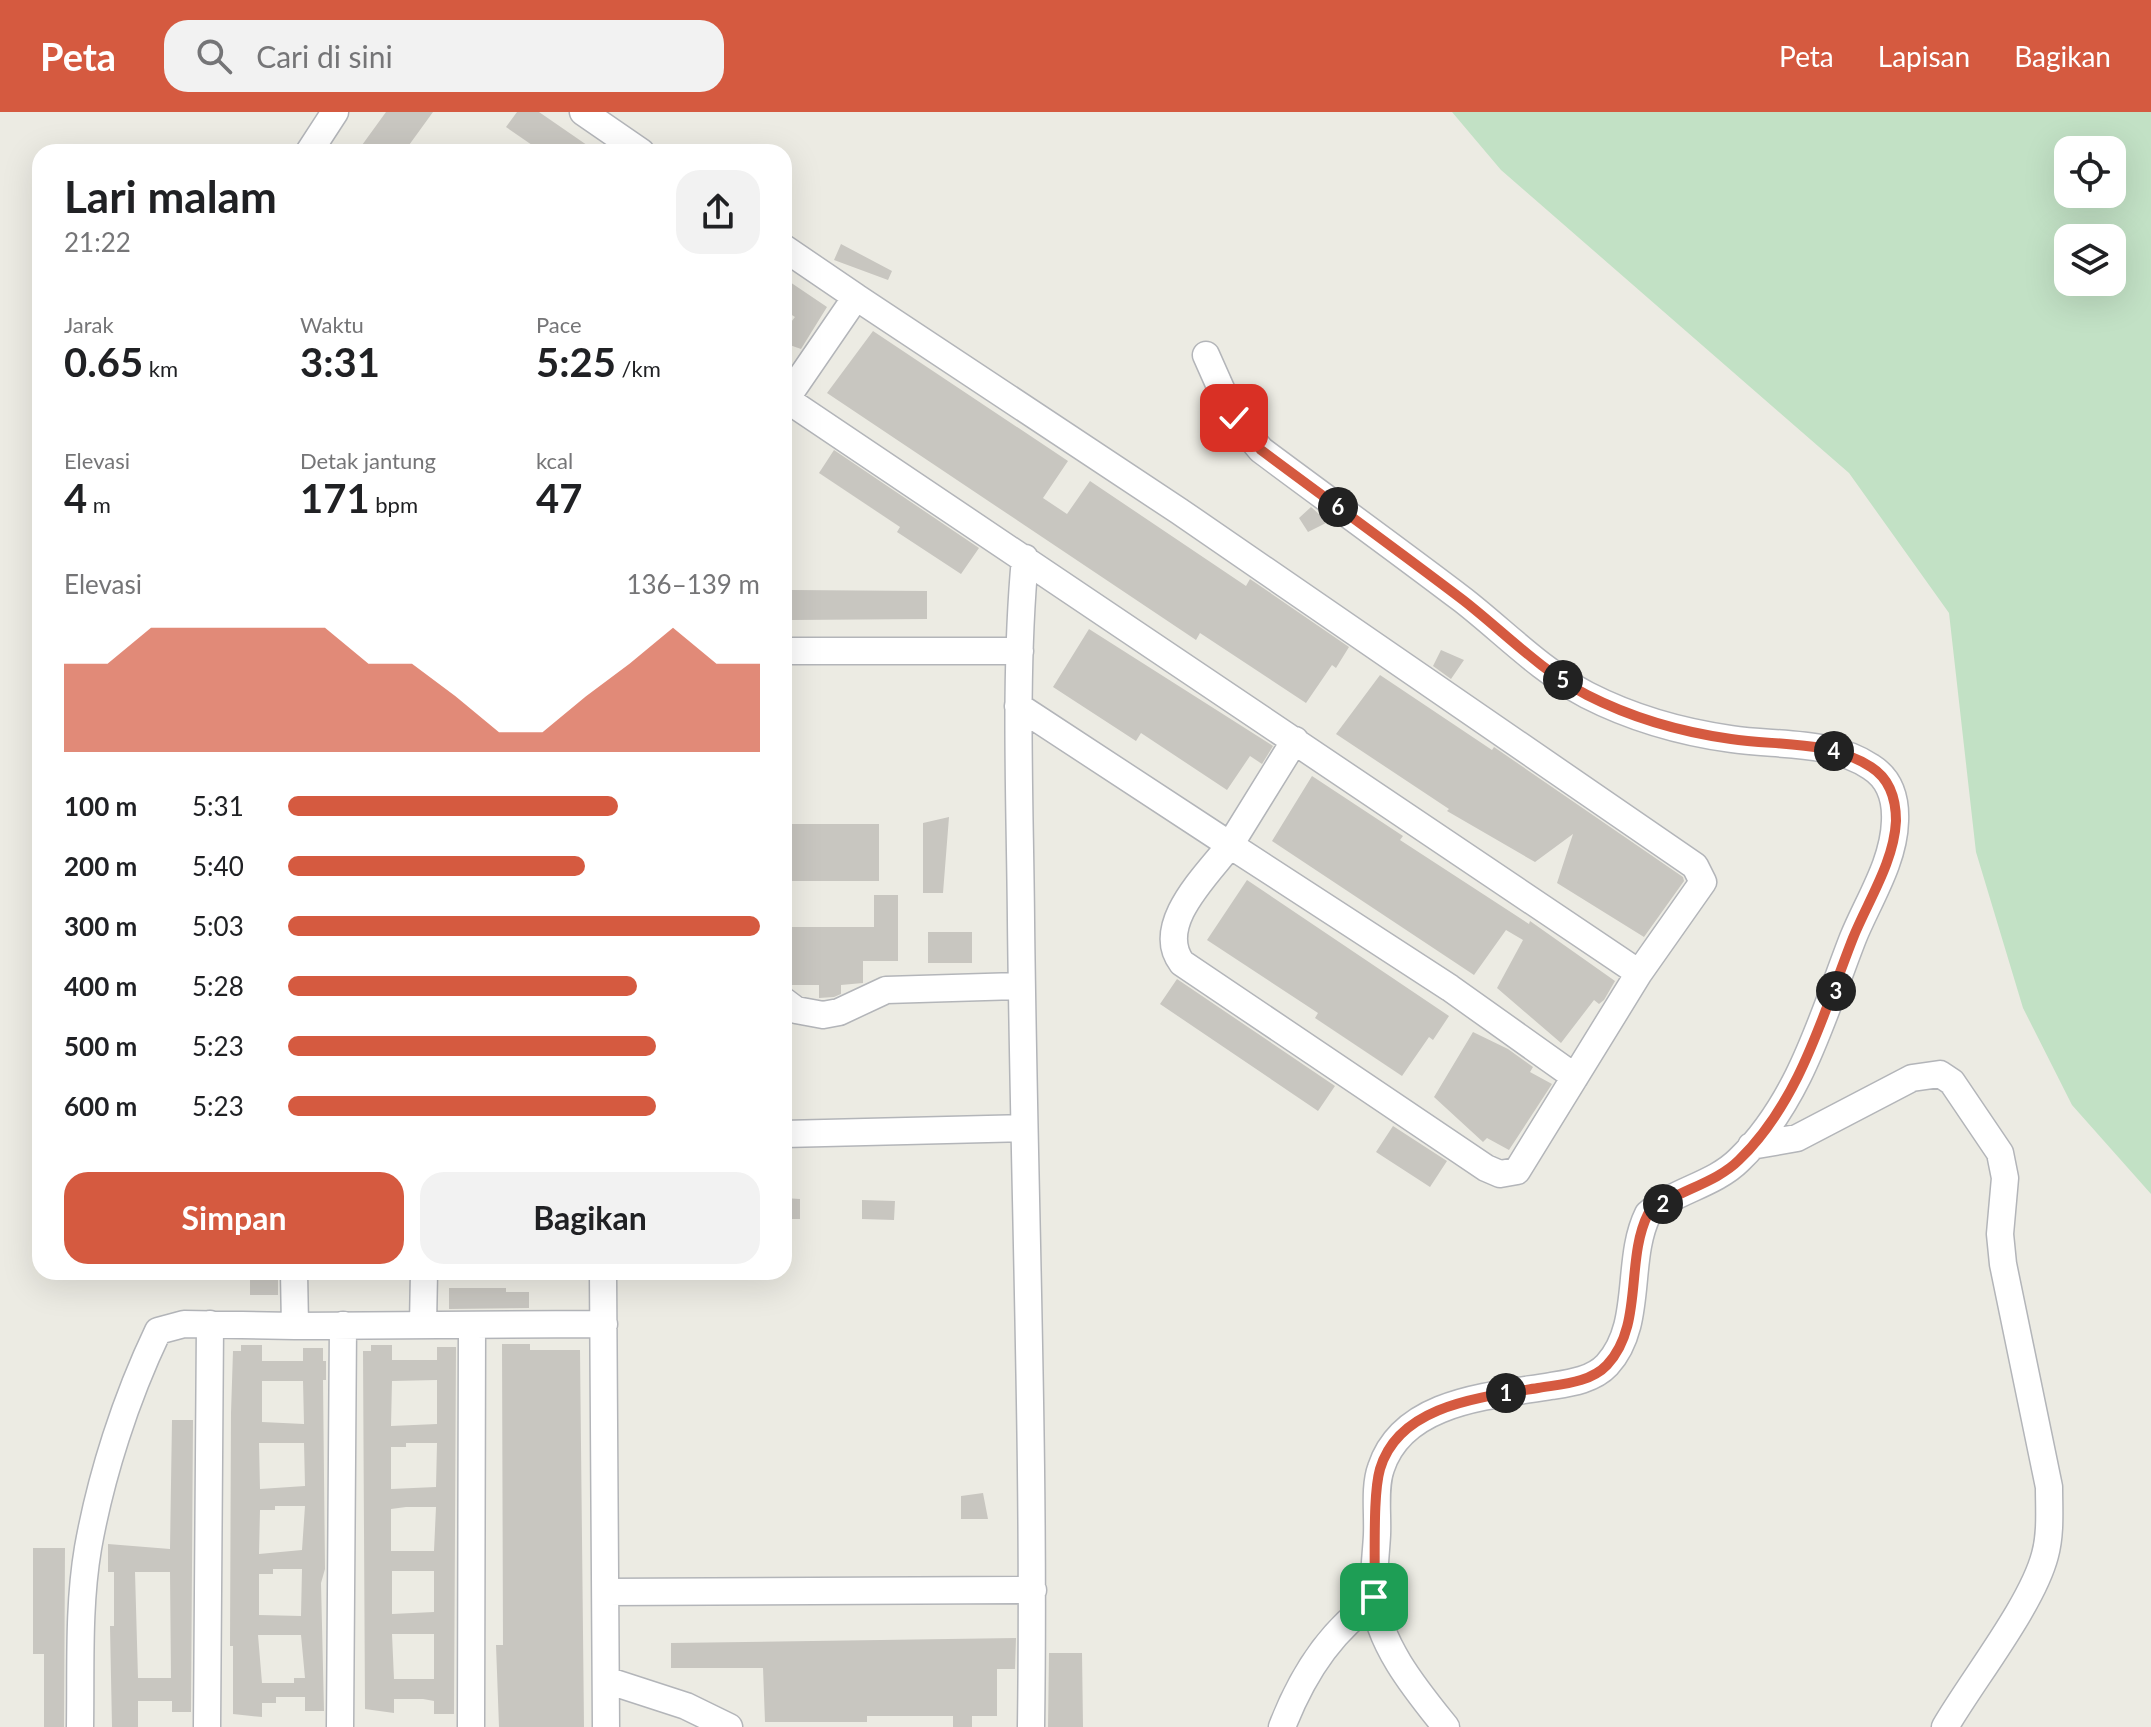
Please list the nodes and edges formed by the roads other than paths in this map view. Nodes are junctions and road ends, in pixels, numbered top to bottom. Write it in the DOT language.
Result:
graph roads {
  1 [pos="335,112"];
  2 [pos="583,112"];
  3 [pos="314,144"];
  4 [pos="629,144"];
  5 [pos="792,253"];
  6 [pos="856,297"];
  7 [pos="1206,355"];
  8 [pos="792,391"];
  9 [pos="792,406"];
  10 [pos="1025,558"];
  11 [pos="792,651"];
  12 [pos="1020,651"];
  13 [pos="1018,706"];
  14 [pos="1295,740"];
  15 [pos="1230,845"];
  16 [pos="1639,973"];
  17 [pos="1021,986"];
  18 [pos="792,1006"];
  19 [pos="1575,1077"];
  20 [pos="1024,1128"];
  21 [pos="792,1134"];
  22 [pos="1751,1146"];
  23 [pos="294,1280"];
  24 [pos="424,1280"];
  25 [pos="603,1280"];
  26 [pos="210,1324"];
  27 [pos="604,1324"];
  28 [pos="343,1325"];
  29 [pos="423,1325"];
  30 [pos="472,1325"];
  31 [pos="295,1326"];
  32 [pos="1033,1590"];
  33 [pos="606,1592"];
  34 [pos="1375,1601"];
  35 [pos="606,1680"];
  36 [pos="80,1727"];
  37 [pos="207,1727"];
  38 [pos="340,1727"];
  39 [pos="471,1727"];
  40 [pos="606,1727"];
  41 [pos="729,1727"];
  42 [pos="1031,1727"];
  43 [pos="1282,1727"];
  44 [pos="1446,1727"];
  45 [pos="1945,1727"];
  1 -- 3 [label="street"];
  2 -- 4 [label="street"];
  5 -- 6 [label="street"];
  6 -- 8 [label="street"];
  6 -- 16 [label="street"];
  7 -- 22 [label="street"];
  9 -- 10 [label="street"];
  10 -- 12 [label="street"];
  10 -- 14 [label="street"];
  11 -- 12 [label="street"];
  12 -- 13 [label="street"];
  13 -- 15 [label="street"];
  13 -- 17 [label="street"];
  14 -- 15 [label="street"];
  14 -- 16 [label="street"];
  15 -- 19 [label="street"];
  15 -- 19 [label="street"];
  16 -- 19 [label="street"];
  17 -- 18 [label="street"];
  17 -- 20 [label="street"];
  20 -- 21 [label="street"];
  20 -- 32 [label="street"];
  22 -- 34 [label="street"];
  22 -- 45 [label="street"];
  23 -- 31 [label="street"];
  24 -- 29 [label="street"];
  25 -- 27 [label="street"];
  26 -- 31 [label="street"];
  26 -- 36 [label="street"];
  26 -- 37 [label="street"];
  27 -- 30 [label="street"];
  27 -- 33 [label="street"];
  28 -- 29 [label="street"];
  28 -- 31 [label="street"];
  28 -- 38 [label="street"];
  29 -- 30 [label="street"];
  30 -- 39 [label="street"];
  32 -- 33 [label="street"];
  32 -- 42 [label="street"];
  33 -- 35 [label="street"];
  34 -- 43 [label="street"];
  34 -- 44 [label="street"];
  35 -- 40 [label="street"];
  35 -- 41 [label="street"];
}
